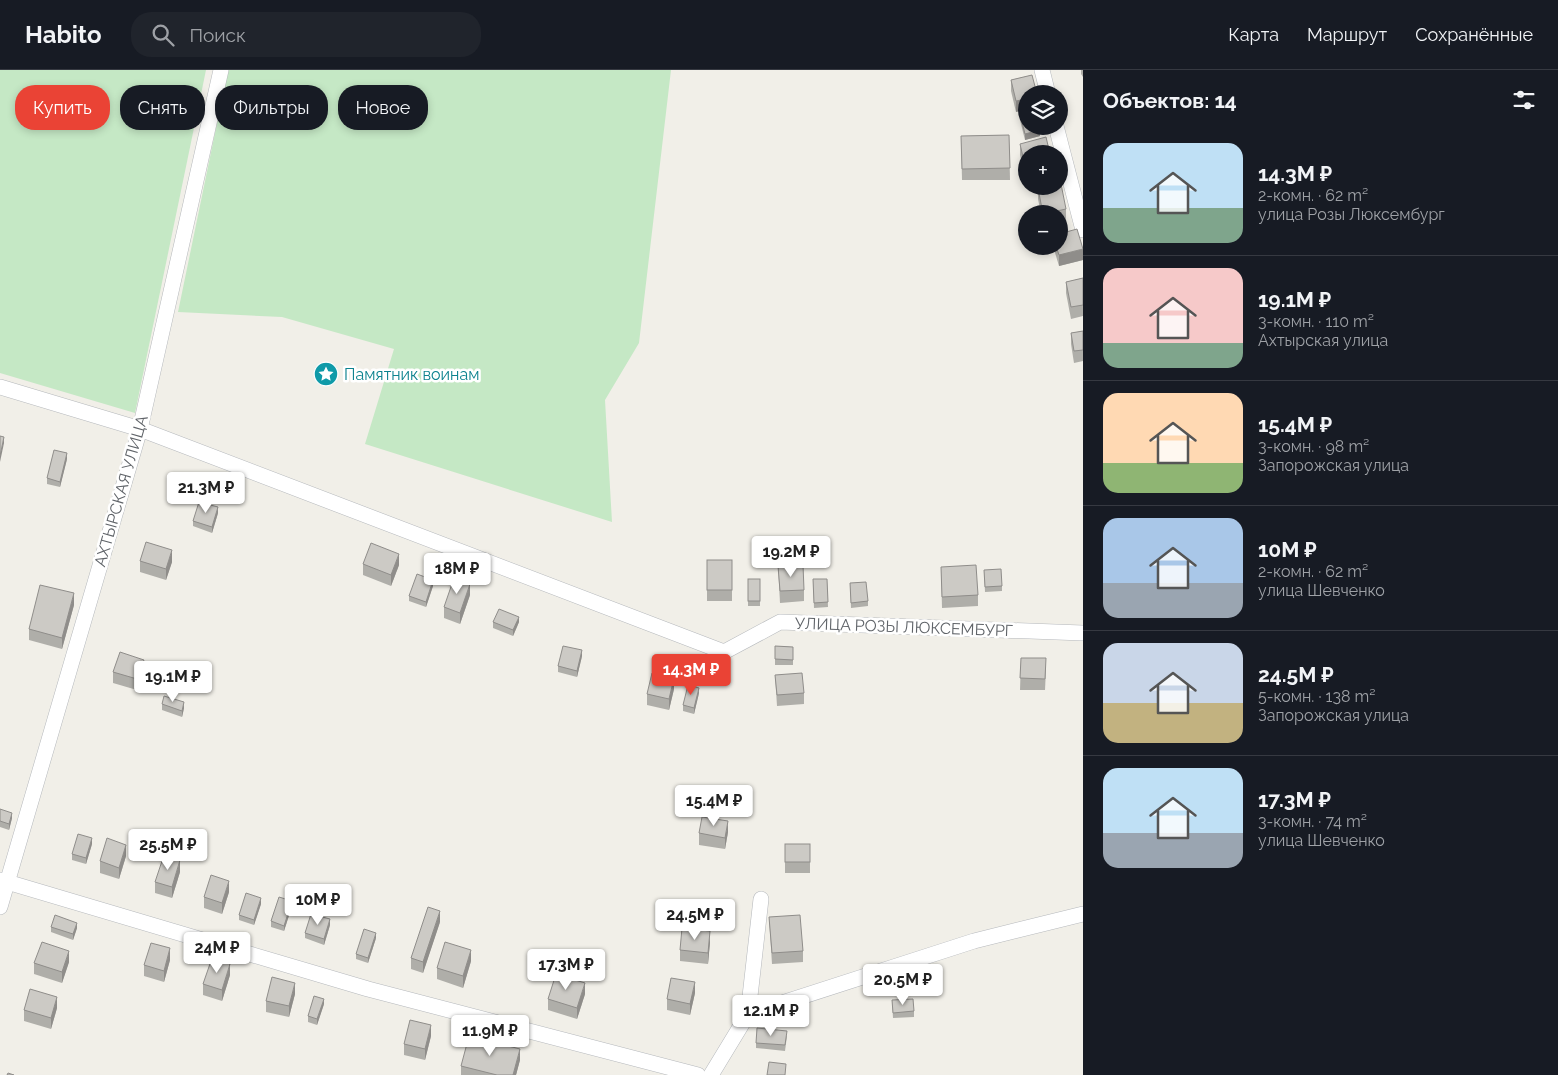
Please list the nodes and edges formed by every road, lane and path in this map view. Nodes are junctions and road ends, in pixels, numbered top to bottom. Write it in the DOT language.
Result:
graph roads {
  1 [pos="221,70"];
  2 [pos="1042,70"];
  3 [pos="1046,85"];
  4 [pos="1058,135"];
  5 [pos="1083,230"];
  6 [pos="0,387"];
  7 [pos="140,429"];
  8 [pos="1083,633"];
  9 [pos="4,881"];
  10 [pos="761,899"];
  11 [pos="0,907"];
  12 [pos="1083,914"];
  13 [pos="748,1014"];
  14 [pos="698,1075"];
  15 [pos="711,1075"];
  1 -- 7 [label="street, АХТЫРСКАЯ УЛИЦА"];
  2 -- 3 [label="street"];
  4 -- 5 [label="street"];
  6 -- 7 [label="street, УЛИЦА РОЗЫ ЛЮКСЕМБУРГ"];
  7 -- 8 [label="street, УЛИЦА РОЗЫ ЛЮКСЕМБУРГ"];
  7 -- 9 [label="street, АХТЫРСКАЯ УЛИЦА"];
  9 -- 11 [label="street, АХТЫРСКАЯ УЛИЦА"];
  9 -- 14 [label="street"];
  10 -- 13 [label="street"];
  12 -- 13 [label="street"];
  13 -- 15 [label="street"];
}
